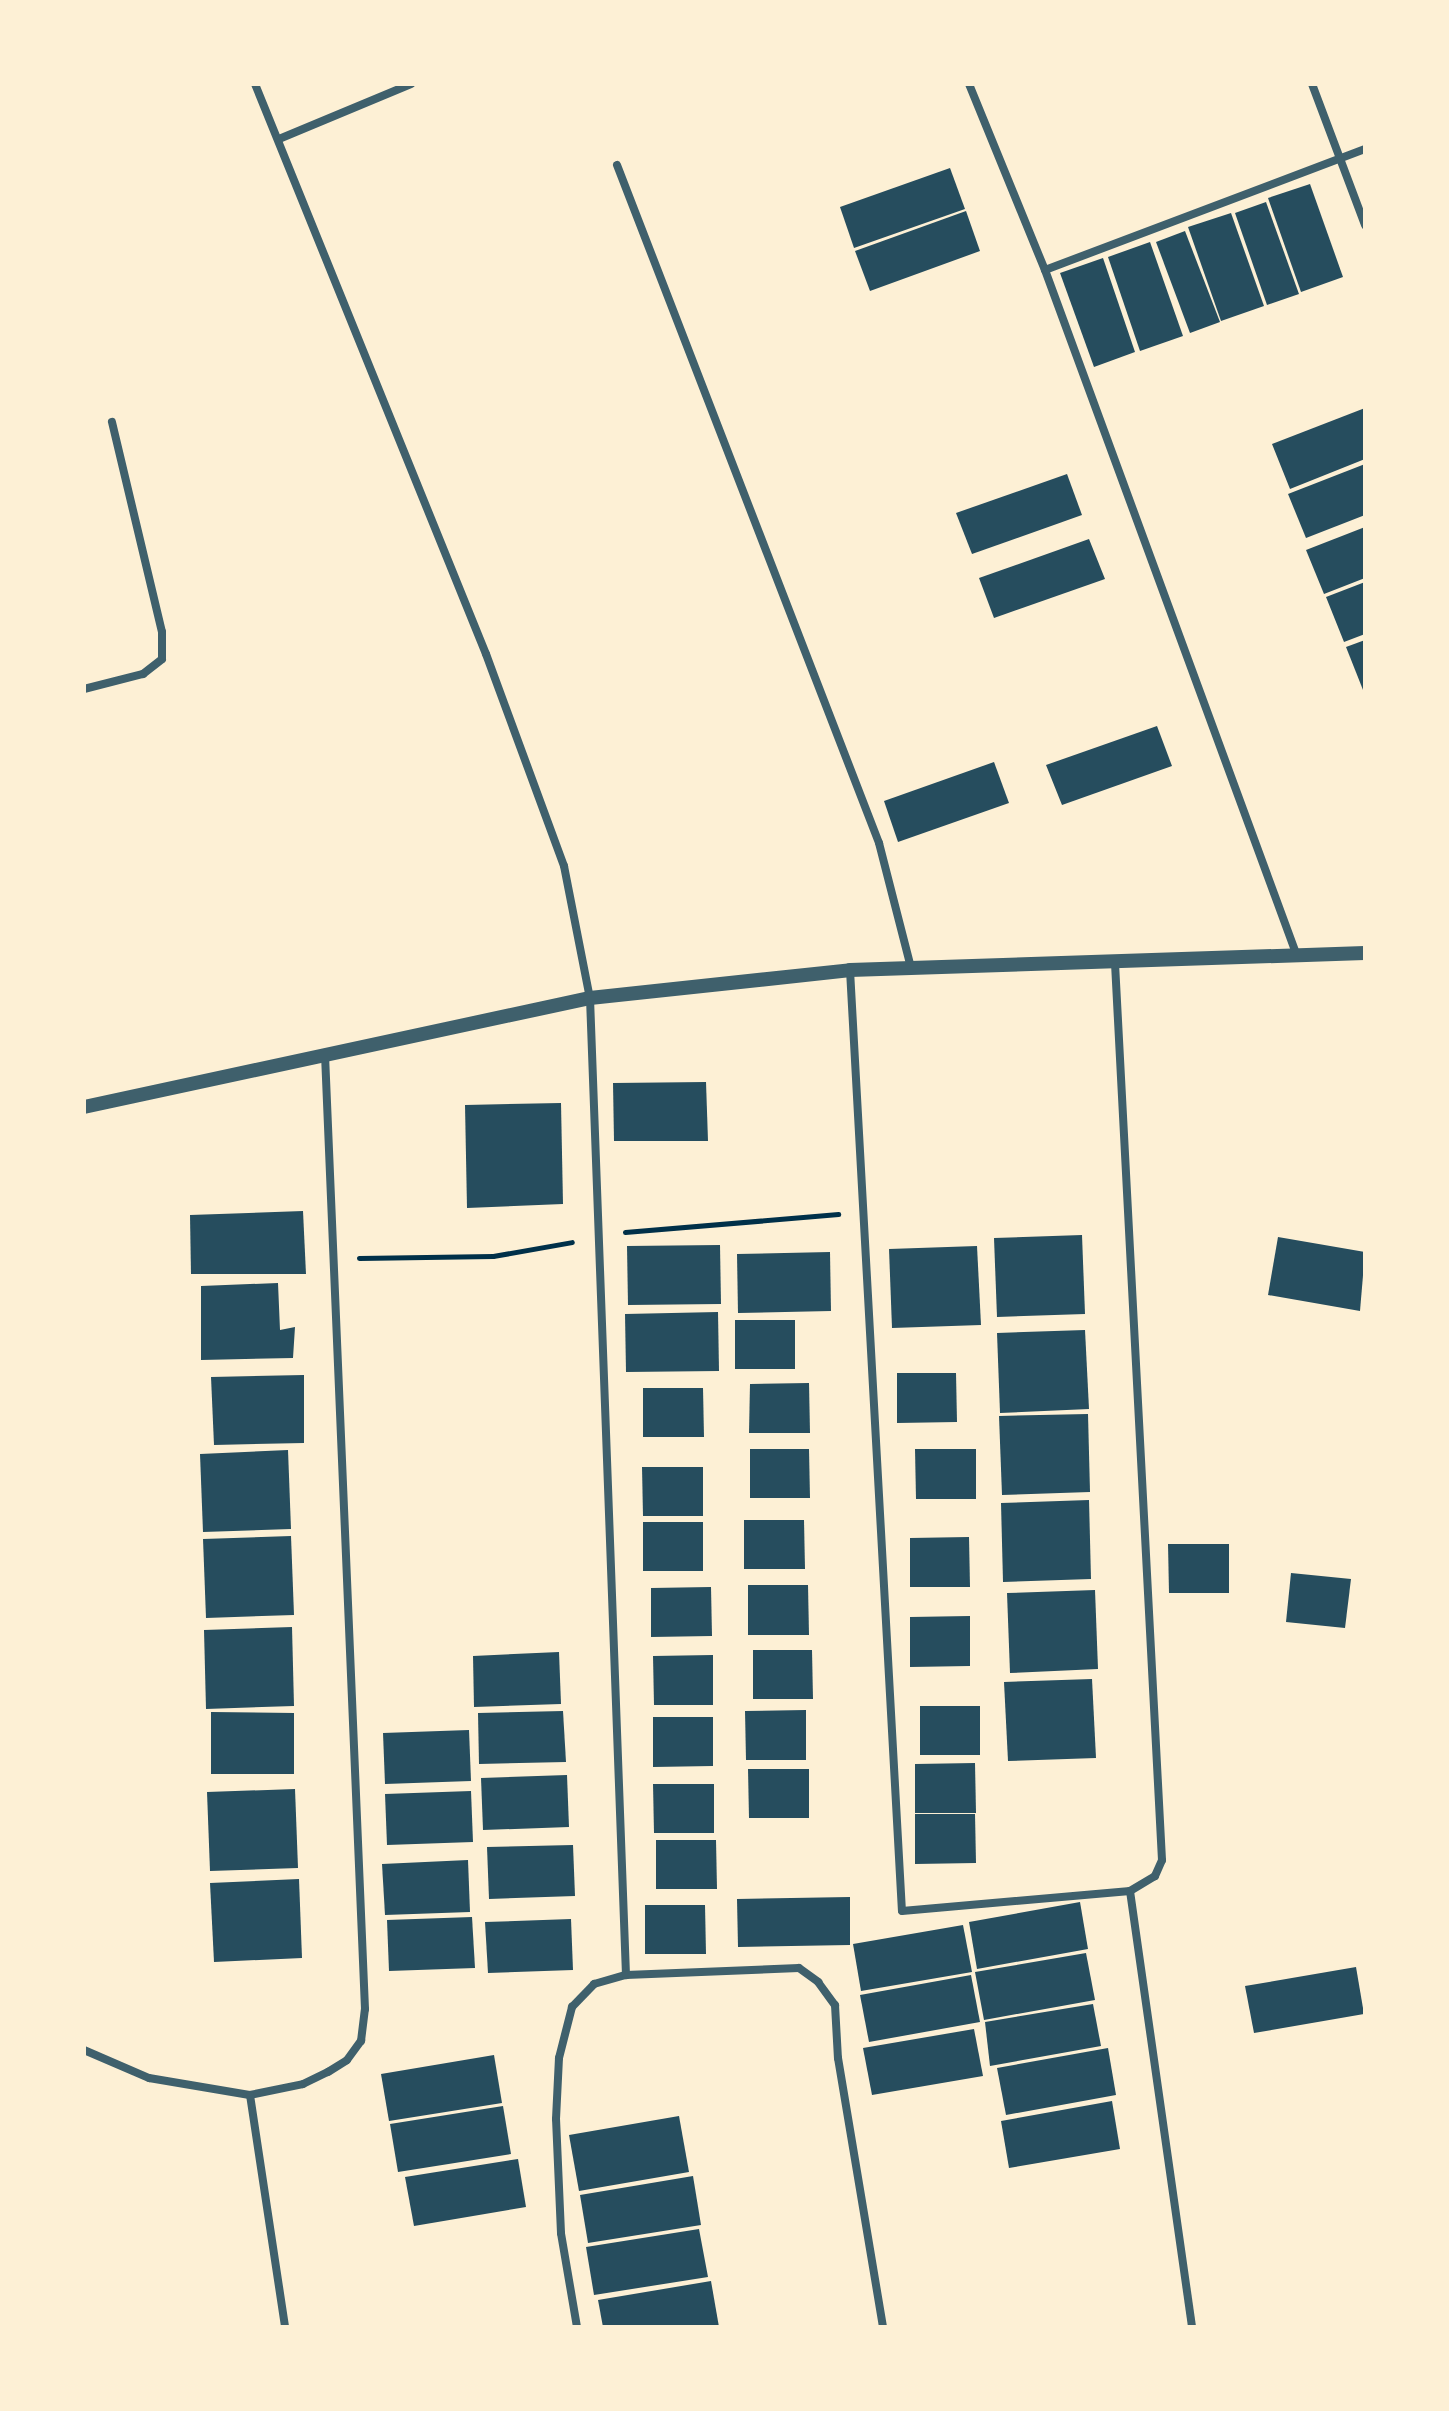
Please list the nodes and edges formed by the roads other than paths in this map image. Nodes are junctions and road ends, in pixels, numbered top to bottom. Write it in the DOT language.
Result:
graph roads {
  1 [pos="255,84"];
  2 [pos="411,84"];
  3 [pos="969,84"];
  4 [pos="1312,84"];
  5 [pos="279,139"];
  6 [pos="1365,149"];
  7 [pos="1341,157"];
  8 [pos="617,165"];
  9 [pos="1365,225"];
  10 [pos="1045,270"];
  11 [pos="112,422"];
  12 [pos="84,689"];
  13 [pos="1365,953"];
  14 [pos="1298,957"];
  15 [pos="1115,963"];
  16 [pos="911,968"];
  17 [pos="850,970"];
  18 [pos="590,998"];
  19 [pos="325,1052"];
  20 [pos="84,1107"];
  21 [pos="1130,1891"];
  22 [pos="626,1975"];
  23 [pos="84,2050"];
  24 [pos="250,2095"];
  25 [pos="285,2327"];
  26 [pos="577,2327"];
  27 [pos="883,2327"];
  28 [pos="1192,2327"];
  1 -- 5 [label="street"];
  2 -- 5 [label="street"];
  3 -- 10 [label="street"];
  4 -- 7 [label="street"];
  5 -- 18 [label="street"];
  6 -- 7 [label="street"];
  7 -- 9 [label="street"];
  7 -- 10 [label="street"];
  8 -- 16 [label="street"];
  10 -- 14 [label="street"];
  11 -- 12 [label="street"];
  13 -- 14 [label="street"];
  14 -- 15 [label="street"];
  15 -- 16 [label="street"];
  15 -- 21 [label="street"];
  16 -- 17 [label="street"];
  17 -- 18 [label="street"];
  17 -- 21 [label="street"];
  18 -- 19 [label="street"];
  18 -- 22 [label="street"];
  19 -- 20 [label="street"];
  19 -- 24 [label="street"];
  21 -- 28 [label="street"];
  22 -- 26 [label="street"];
  22 -- 27 [label="street"];
  23 -- 24 [label="street"];
  24 -- 25 [label="street"];
}
